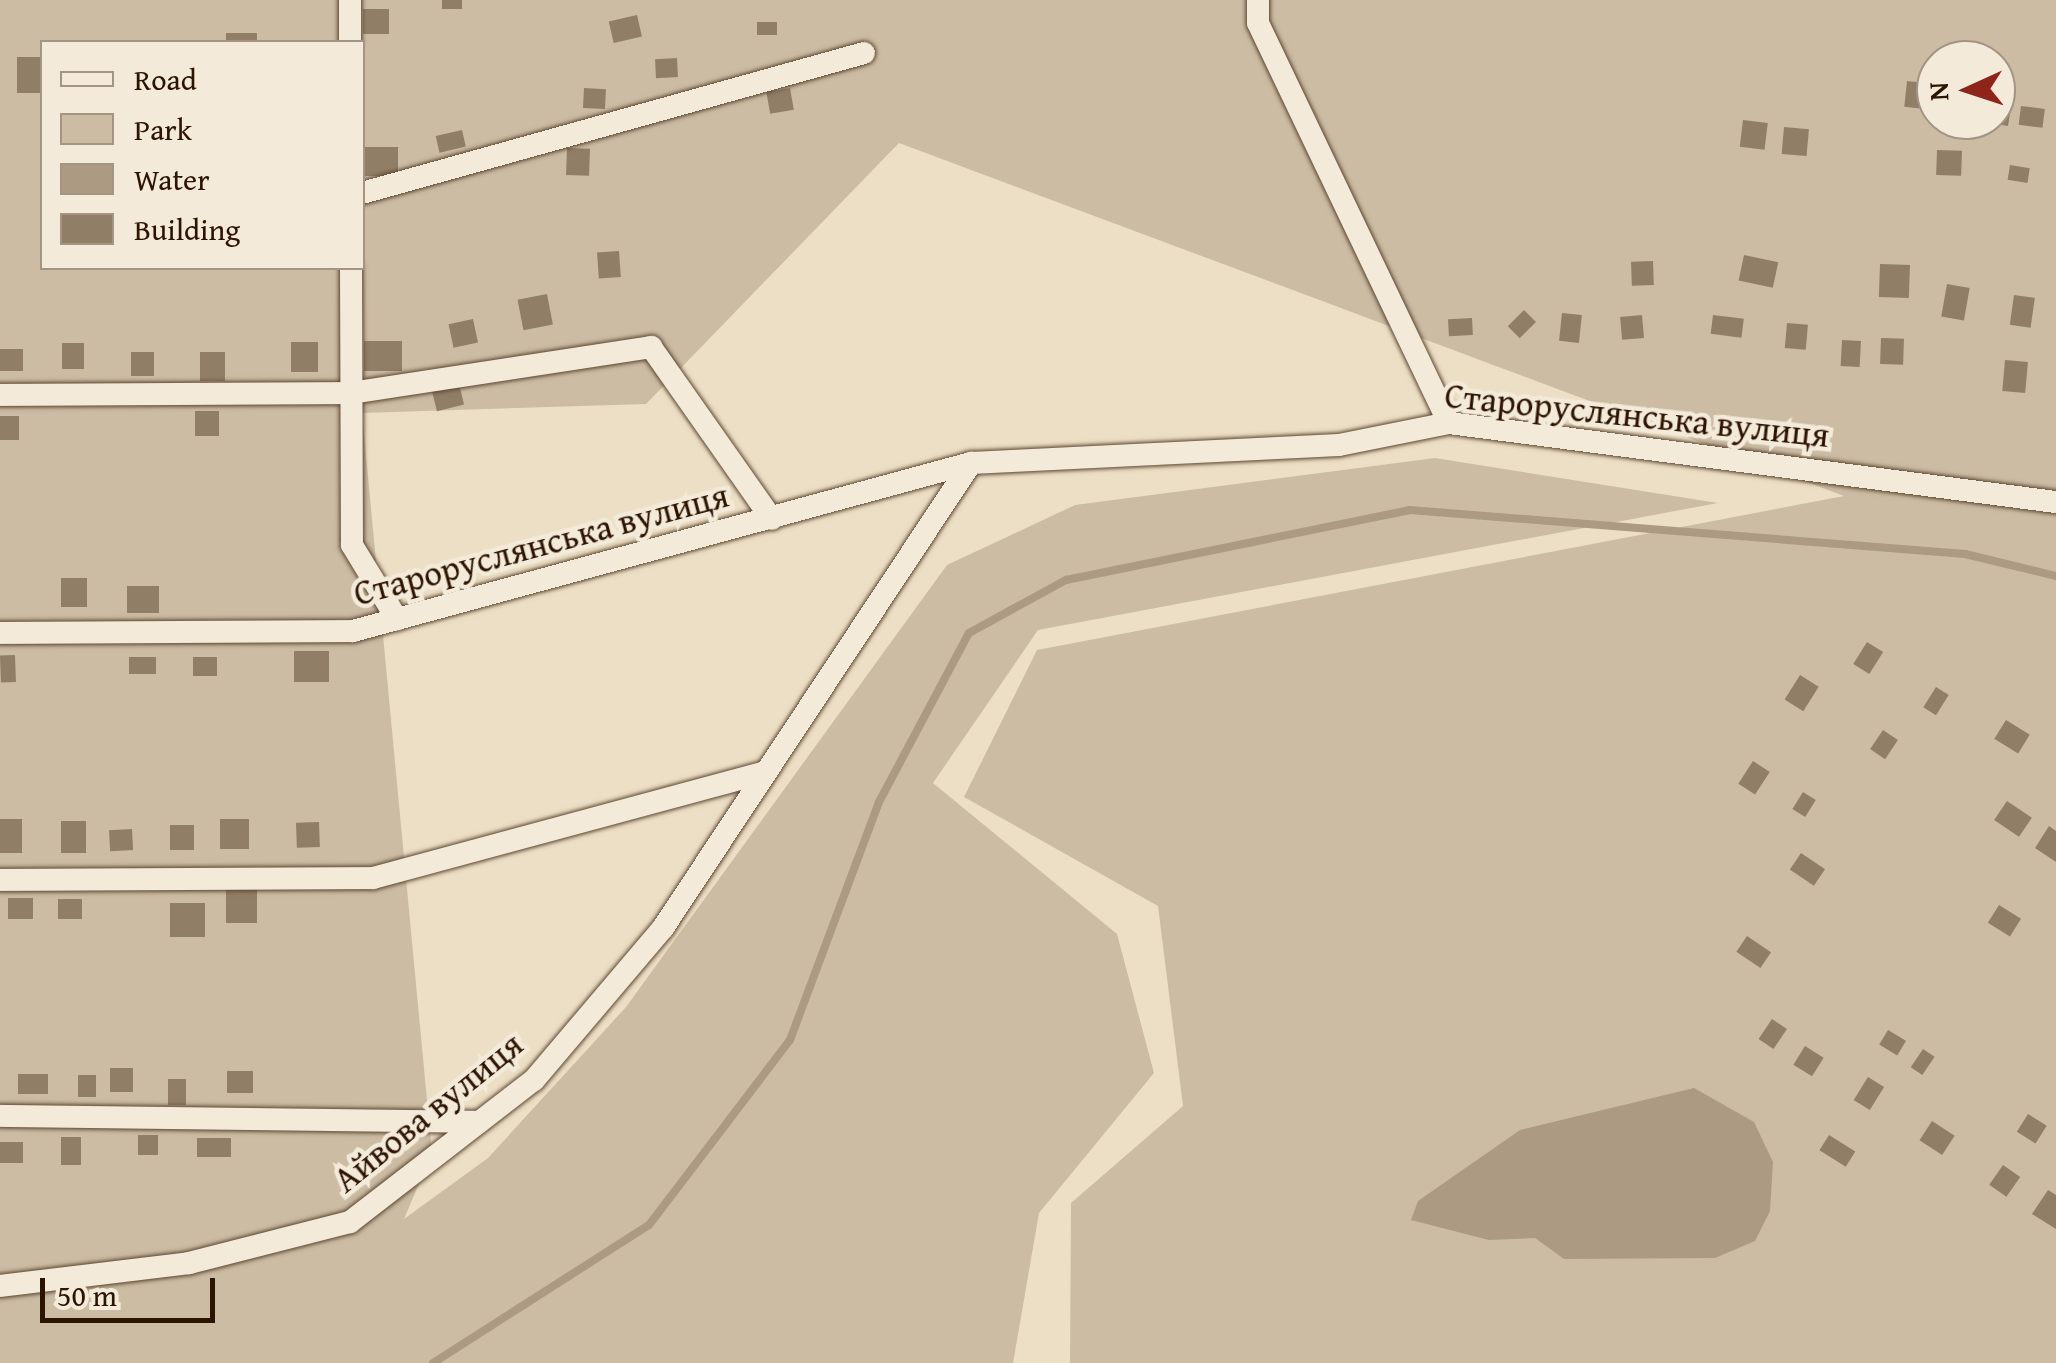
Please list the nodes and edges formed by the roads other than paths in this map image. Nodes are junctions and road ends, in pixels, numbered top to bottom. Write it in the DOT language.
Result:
graph roads {
  1 [pos="350,0"];
  2 [pos="1258,0"];
  3 [pos="350,40"];
  4 [pos="864,53"];
  5 [pos="365,192"];
  6 [pos="351,270"];
  7 [pos="351,392"];
  8 [pos="0,395"];
  9 [pos="1449,423"];
  10 [pos="971,463"];
  11 [pos="2056,502"];
  12 [pos="772,519"];
  13 [pos="398,620"];
  14 [pos="0,633"];
  15 [pos="762,773"];
  16 [pos="0,880"];
  17 [pos="0,1116"];
  18 [pos="479,1122"];
  19 [pos="0,1286"];
  1 -- 3 [label="street"];
  2 -- 9 [label="street"];
  4 -- 5 [label="street"];
  6 -- 7 [label="street"];
  7 -- 8 [label="street"];
  7 -- 12 [label="street"];
  7 -- 13 [label="street"];
  9 -- 10 [label="street, Староруслянська вулиця"];
  9 -- 11 [label="street, Староруслянська вулиця"];
  10 -- 12 [label="street, Староруслянська вулиця"];
  10 -- 15 [label="street"];
  12 -- 13 [label="street, Староруслянська вулиця"];
  13 -- 14 [label="street, Староруслянська вулиця"];
  15 -- 16 [label="street"];
  15 -- 18 [label="street, Айвова вулиця"];
  17 -- 18 [label="street"];
  18 -- 19 [label="street, Айвова вулиця"];
}
